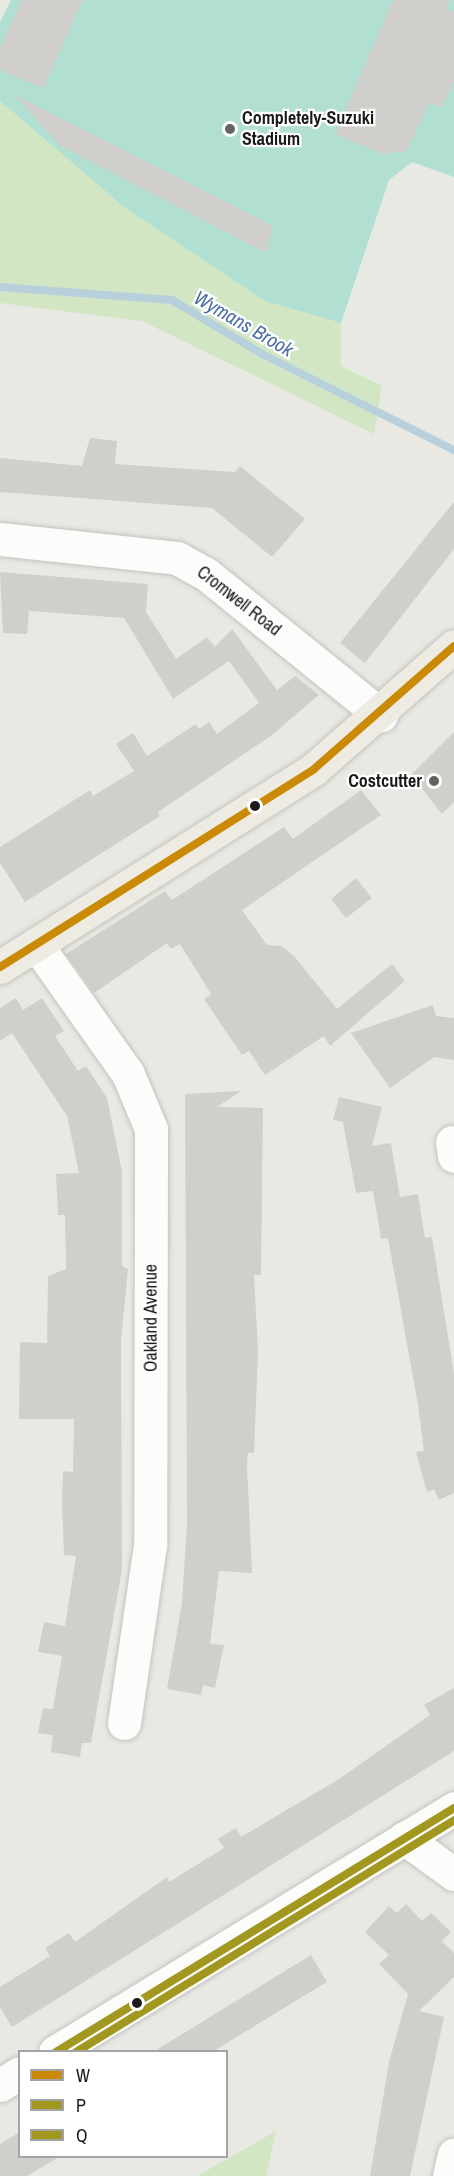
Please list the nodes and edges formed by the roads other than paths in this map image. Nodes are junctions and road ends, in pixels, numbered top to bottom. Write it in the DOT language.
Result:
graph roads {
  1 [pos="0,539"];
  2 [pos="454,646"];
  3 [pos="381,715"];
  4 [pos="36,944"];
  5 [pos="0,967"];
  6 [pos="123,1723"];
  7 [pos="454,1808"];
  8 [pos="404,1838"];
  9 [pos="454,1874"];
  10 [pos="58,2050"];
  11 [pos="18,2074"];
  12 [pos="0,2085"];
  13 [pos="454,2155"];
  14 [pos="449,2176"];
  1 -- 3 [label="street, Cromwell Road"];
  2 -- 3 [label="main road"];
  3 -- 4 [label="main road"];
  4 -- 5 [label="main road"];
  4 -- 6 [label="street, Oakland Avenue"];
  7 -- 8 [label="street"];
  8 -- 9 [label="street"];
  8 -- 10 [label="street"];
  11 -- 12 [label="street"];
  13 -- 14 [label="street"];
}
